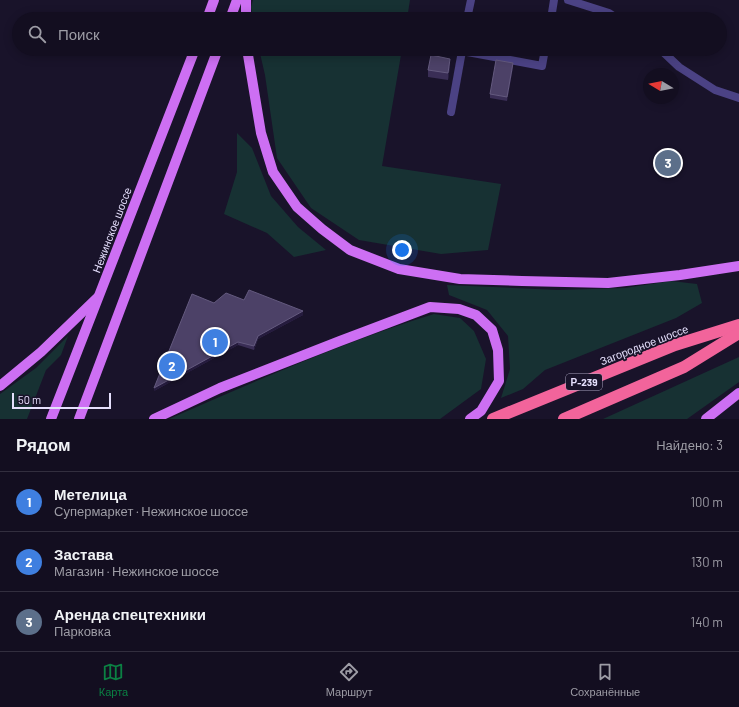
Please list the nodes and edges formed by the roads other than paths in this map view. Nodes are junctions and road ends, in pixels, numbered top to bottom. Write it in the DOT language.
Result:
graph roads {
  1 [pos="214,0"];
  2 [pos="237,0"];
  3 [pos="246,0"];
  4 [pos="471,0"];
  5 [pos="554,0"];
  6 [pos="568,0"];
  7 [pos="209,12"];
  8 [pos="233,12"];
  9 [pos="246,12"];
  10 [pos="468,12"];
  11 [pos="552,12"];
  12 [pos="606,12"];
  13 [pos="192,56"];
  14 [pos="215,56"];
  15 [pos="248,56"];
  16 [pos="461,56"];
  17 [pos="492,56"];
  18 [pos="544,56"];
  19 [pos="667,56"];
  20 [pos="739,98"];
  21 [pos="451,112"];
  22 [pos="739,266"];
  23 [pos="100,295"];
  24 [pos="739,325"];
  25 [pos="739,333"];
  26 [pos="0,386"];
  27 [pos="739,394"];
  28 [pos="52,419"];
  29 [pos="79,419"];
  30 [pos="154,419"];
  31 [pos="470,419"];
  32 [pos="493,419"];
  33 [pos="564,419"];
  34 [pos="706,419"];
  1 -- 7 [label="main road"];
  2 -- 8 [label="main road"];
  3 -- 9 [label="main road"];
  4 -- 10 [label="lane"];
  5 -- 11 [label="lane"];
  6 -- 12 [label="lane"];
  13 -- 23 [label="main road, Нежинское шоссе"];
  14 -- 29 [label="main road"];
  15 -- 22 [label="main road"];
  16 -- 21 [label="lane"];
  17 -- 18 [label="lane"];
  19 -- 20 [label="lane"];
  23 -- 26 [label="main road"];
  23 -- 28 [label="main road, Нежинское шоссе"];
  24 -- 32 [label="highway, Загородное шоссе / Р-239"];
  25 -- 33 [label="highway, Р-239"];
  27 -- 34 [label="main road"];
  30 -- 31 [label="main road"];
}
